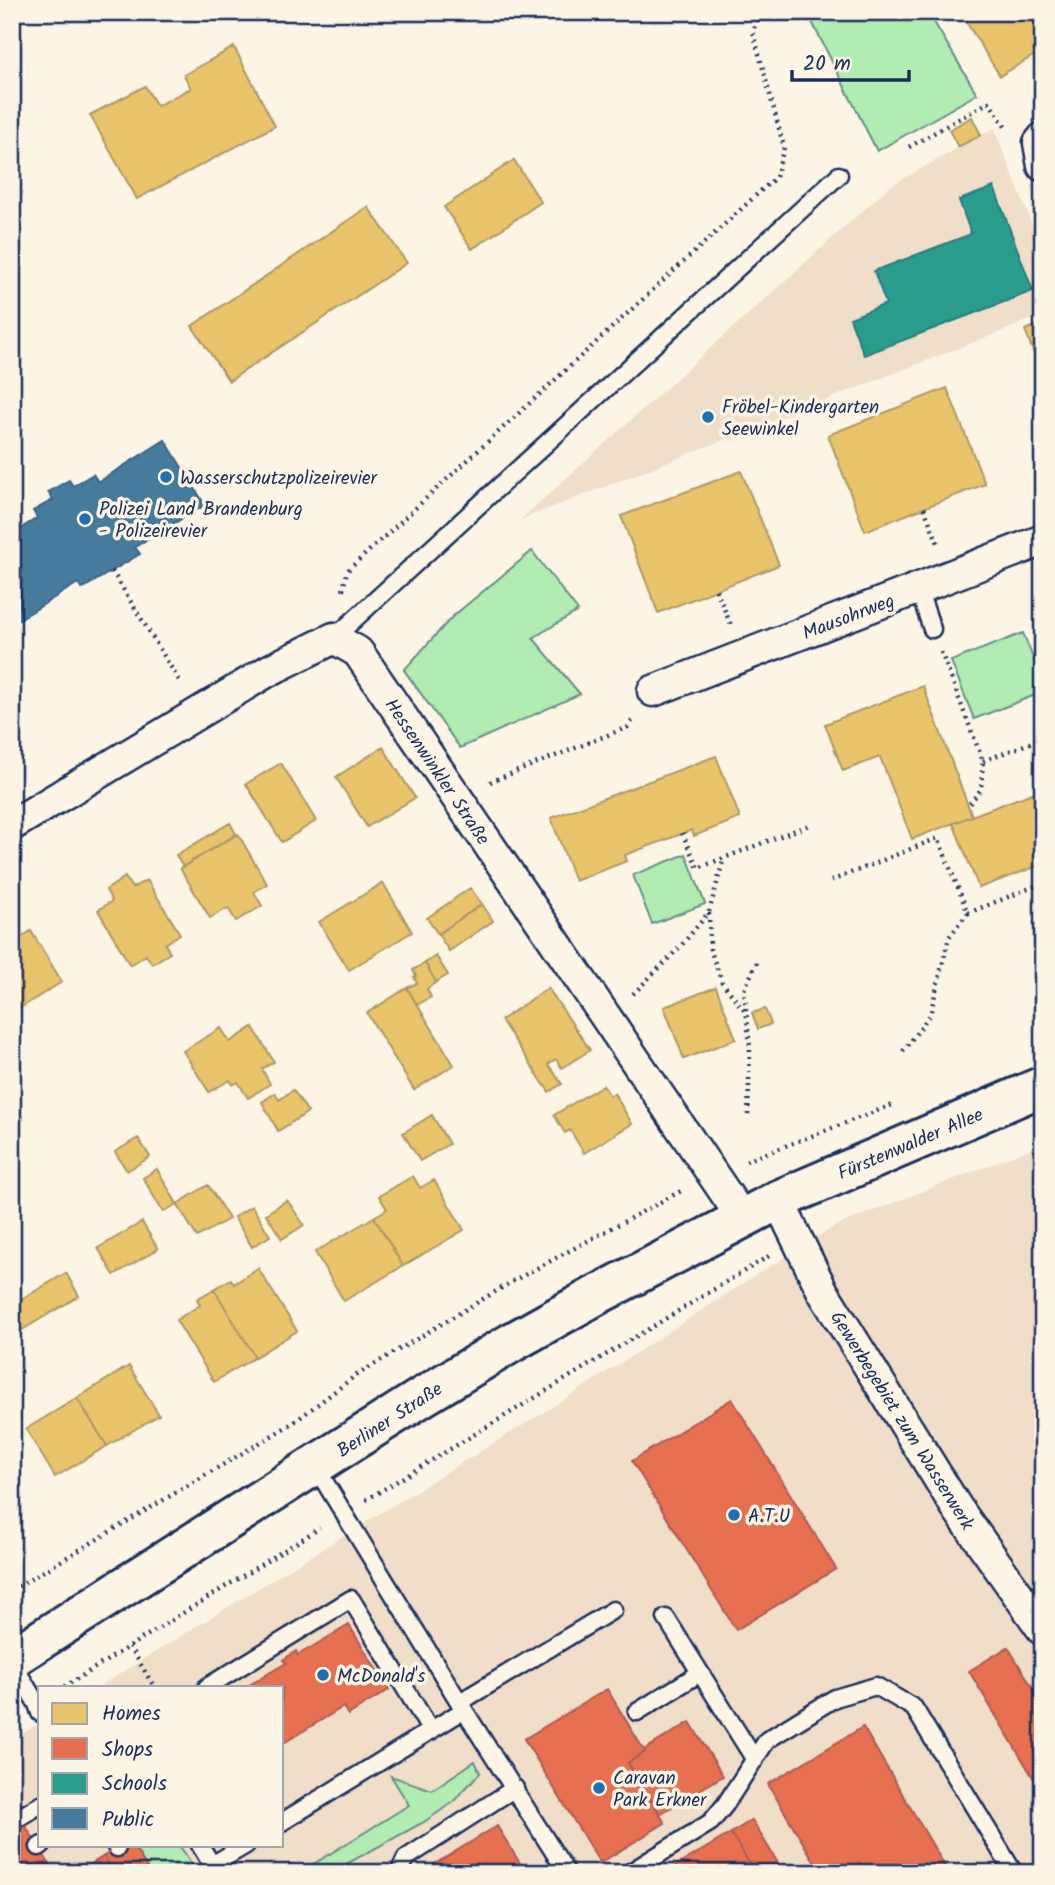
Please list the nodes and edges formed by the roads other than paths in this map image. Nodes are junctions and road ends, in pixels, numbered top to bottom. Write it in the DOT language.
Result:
graph roads {
  1 [pos="1043,138"];
  2 [pos="1043,166"];
  3 [pos="839,175"];
  4 [pos="1043,540"];
  5 [pos="918,588"];
  6 [pos="932,629"];
  7 [pos="334,638"];
  8 [pos="653,691"];
  9 [pos="12,825"];
  10 [pos="1043,1087"];
  11 [pos="778,1200"];
  12 [pos="743,1219"];
  13 [pos="315,1466"];
  14 [pos="613,1610"];
  15 [pos="666,1618"];
  16 [pos="1043,1630"];
  17 [pos="12,1660"];
  18 [pos="700,1673"];
  19 [pos="210,1686"];
  20 [pos="462,1706"];
  21 [pos="38,1707"];
  22 [pos="637,1712"];
  23 [pos="431,1731"];
  24 [pos="755,1760"];
  25 [pos="515,1788"];
  26 [pos="38,1806"];
  27 [pos="20,1817"];
  28 [pos="284,1821"];
  29 [pos="201,1846"];
  30 [pos="244,1846"];
  31 [pos="399,1873"];
  32 [pos="567,1873"];
  33 [pos="629,1873"];
  34 [pos="1014,1873"];
  1 -- 2 [label="street"];
  3 -- 7 [label="lane"];
  4 -- 5 [label="street, Mausohrweg"];
  5 -- 6 [label="lane"];
  5 -- 8 [label="street, Mausohrweg"];
  7 -- 9 [label="street"];
  7 -- 12 [label="street, Hessenwinkler Straße"];
  10 -- 11 [label="main road, Fürstenwalder Allee"];
  11 -- 12 [label="main road, Berliner Straße"];
  11 -- 16 [label="street, Gewerbegebiet zum Wasserwerk"];
  12 -- 13 [label="main road, Berliner Straße"];
  13 -- 17 [label="main road, Berliner Straße"];
  13 -- 20 [label="lane"];
  14 -- 20 [label="lane"];
  15 -- 18 [label="lane"];
  17 -- 21 [label="lane"];
  18 -- 22 [label="lane"];
  18 -- 24 [label="lane"];
  19 -- 23 [label="lane"];
  20 -- 23 [label="lane"];
  20 -- 25 [label="lane"];
  23 -- 28 [label="lane"];
  24 -- 33 [label="lane"];
  24 -- 34 [label="lane"];
  25 -- 31 [label="lane"];
  25 -- 32 [label="lane"];
  26 -- 27 [label="lane"];
  29 -- 30 [label="lane"];
}
